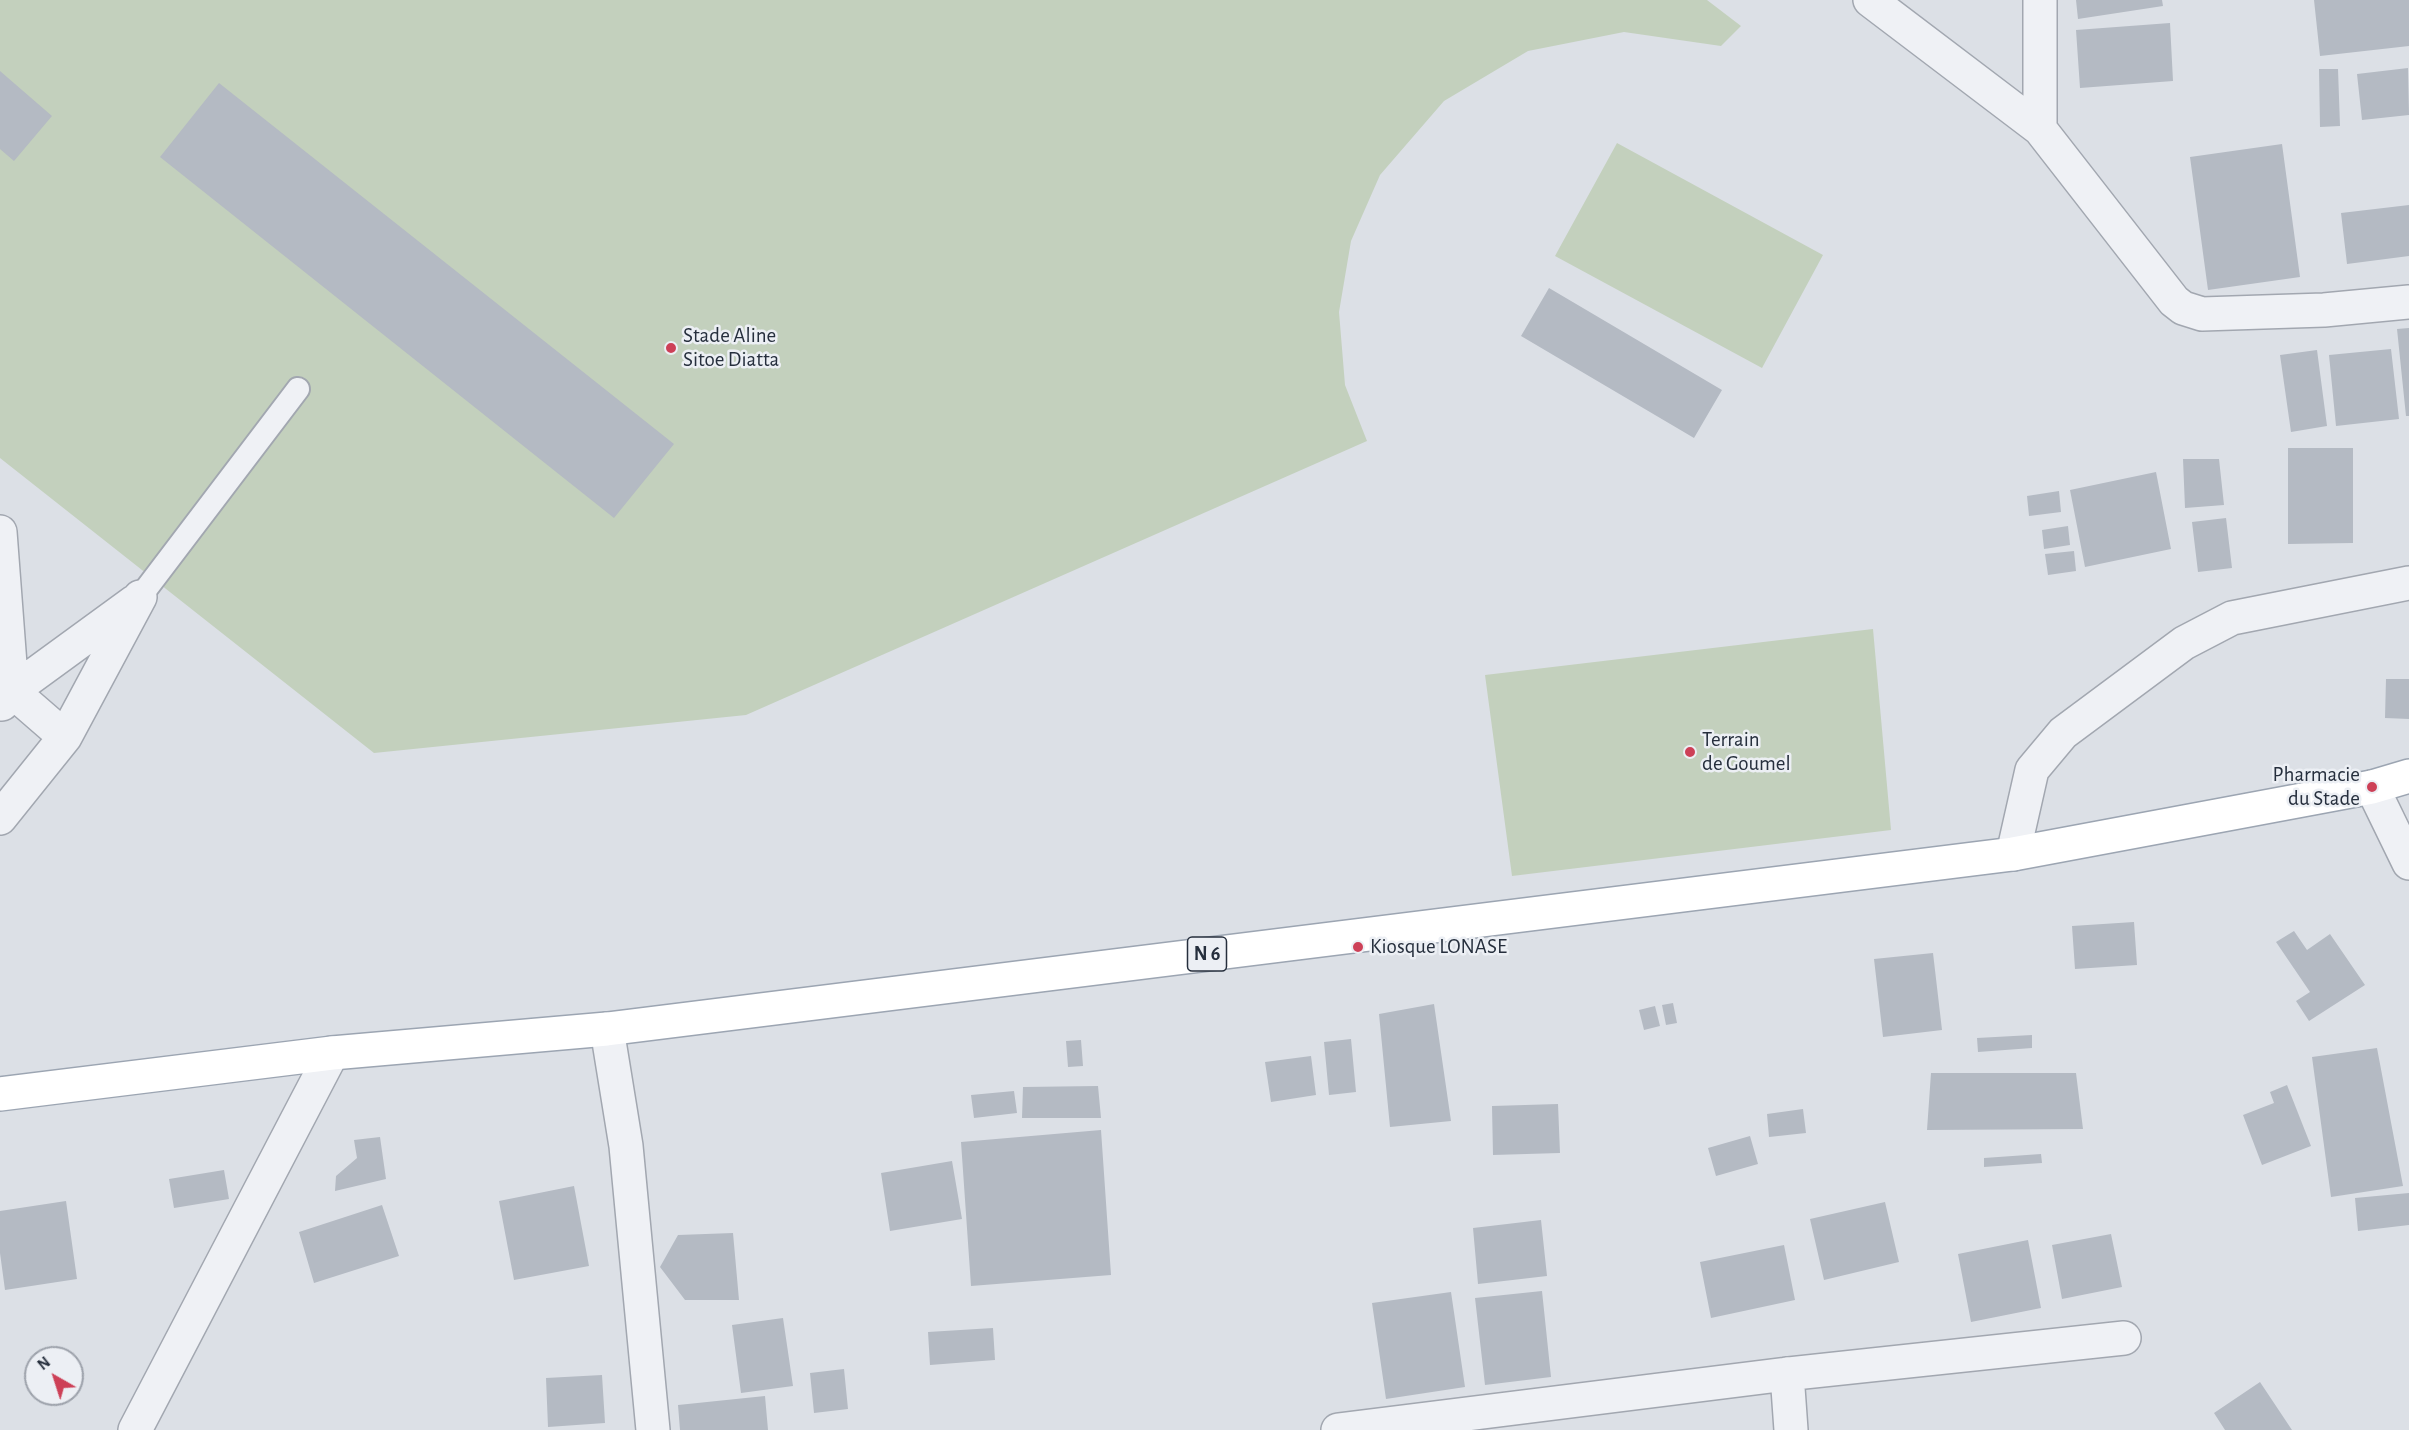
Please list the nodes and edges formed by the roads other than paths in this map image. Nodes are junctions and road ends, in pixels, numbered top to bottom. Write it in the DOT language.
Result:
graph roads {
  1 [pos="1870,0"];
  2 [pos="2040,0"];
  3 [pos="2040,129"];
  4 [pos="2409,302"];
  5 [pos="298,389"];
  6 [pos="0,532"];
  7 [pos="2409,583"];
  8 [pos="140,597"];
  9 [pos="6,699"];
  10 [pos="65,737"];
  11 [pos="2409,776"];
  12 [pos="2372,787"];
  13 [pos="0,818"];
  14 [pos="2013,854"];
  15 [pos="2409,863"];
  16 [pos="607,1029"];
  17 [pos="333,1053"];
  18 [pos="0,1094"];
  19 [pos="2124,1338"];
  20 [pos="1787,1374"];
  21 [pos="135,1430"];
  22 [pos="653,1430"];
  23 [pos="1338,1430"];
  24 [pos="1791,1430"];
  1 -- 3 [label="street"];
  2 -- 3 [label="street"];
  3 -- 4 [label="street"];
  5 -- 8 [label="lane"];
  6 -- 9 [label="street"];
  7 -- 14 [label="street"];
  8 -- 9 [label="street"];
  8 -- 10 [label="street"];
  9 -- 10 [label="street"];
  10 -- 13 [label="street"];
  11 -- 12 [label="main road, N 6"];
  12 -- 14 [label="main road, N 6"];
  12 -- 15 [label="street"];
  14 -- 16 [label="main road, N 6"];
  16 -- 17 [label="main road, N 6"];
  16 -- 22 [label="street"];
  17 -- 18 [label="main road, N 6"];
  17 -- 21 [label="street"];
  19 -- 20 [label="street"];
  20 -- 23 [label="street"];
  20 -- 24 [label="street"];
}
